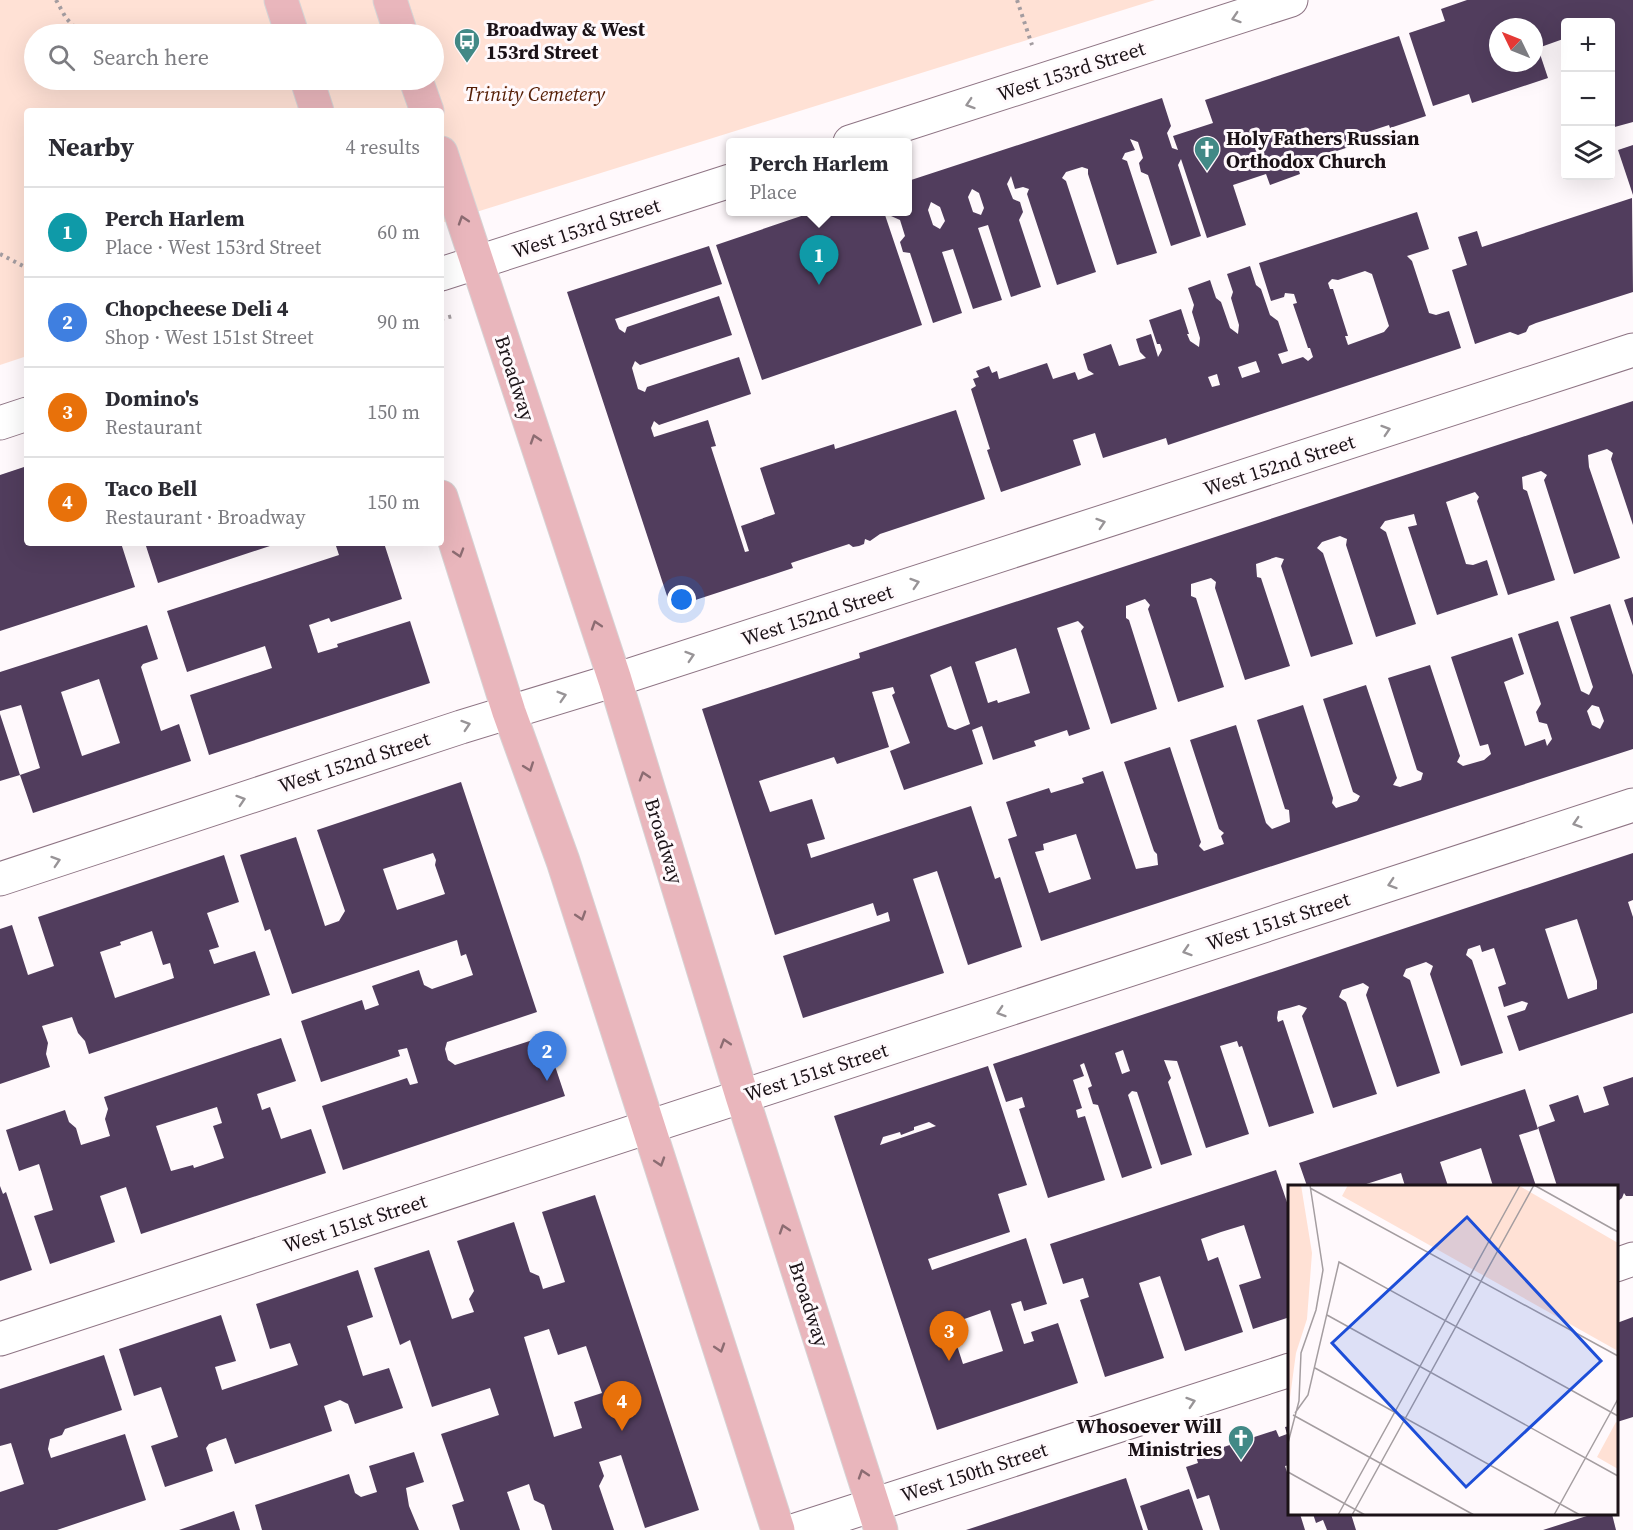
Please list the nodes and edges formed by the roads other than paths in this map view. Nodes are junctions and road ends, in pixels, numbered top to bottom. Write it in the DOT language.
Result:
graph roads {
  1 [pos="281,0"];
  2 [pos="390,0"];
  3 [pos="1292,0"];
  4 [pos="289,24"];
  5 [pos="398,24"];
  6 [pos="310,90"];
  7 [pos="420,90"];
  8 [pos="316,108"];
  9 [pos="426,108"];
  10 [pos="862,138"];
  11 [pos="444,162"];
  12 [pos="726,182"];
  13 [pos="477,263"];
  14 [pos="444,273"];
  15 [pos="1633,350"];
  16 [pos="24,415"];
  17 [pos="0,423"];
  18 [pos="444,506"];
  19 [pos="615,680"];
  20 [pos="509,712"];
  21 [pos="1633,805"];
  22 [pos="0,879"];
  23 [pos="742,1096"];
  24 [pos="649,1127"];
  25 [pos="1633,1259"];
  26 [pos="1618,1265"];
  27 [pos="0,1339"];
  28 [pos="1288,1371"];
  29 [pos="877,1517"];
  30 [pos="778,1530"];
  31 [pos="796,1530"];
  1 -- 4 [label="main road"];
  2 -- 5 [label="main road"];
  3 -- 10 [label="street, West 153rd Street, one-way"];
  6 -- 8 [label="main road"];
  7 -- 9 [label="main road"];
  13 -- 11 [label="main road, Broadway, one-way"];
  12 -- 13 [label="street, West 153rd Street"];
  13 -- 14 [label="street, West 153rd Street"];
  19 -- 13 [label="main road, Broadway, one-way"];
  19 -- 15 [label="street, West 152nd Street, one-way"];
  16 -- 17 [label="street"];
  18 -- 20 [label="main road, one-way"];
  20 -- 19 [label="street, West 152nd Street, one-way"];
  23 -- 19 [label="main road, Broadway, one-way"];
  22 -- 20 [label="street, West 152nd Street, one-way"];
  20 -- 24 [label="main road, one-way"];
  21 -- 23 [label="street, West 151st Street, one-way"];
  23 -- 24 [label="street, West 151st Street"];
  29 -- 23 [label="main road, Broadway, one-way"];
  24 -- 27 [label="street, West 151st Street"];
  24 -- 30 [label="main road, one-way"];
  25 -- 26 [label="street"];
  29 -- 28 [label="street, West 150th Street, one-way"];
  29 -- 31 [label="street, West 150th Street"];
}
